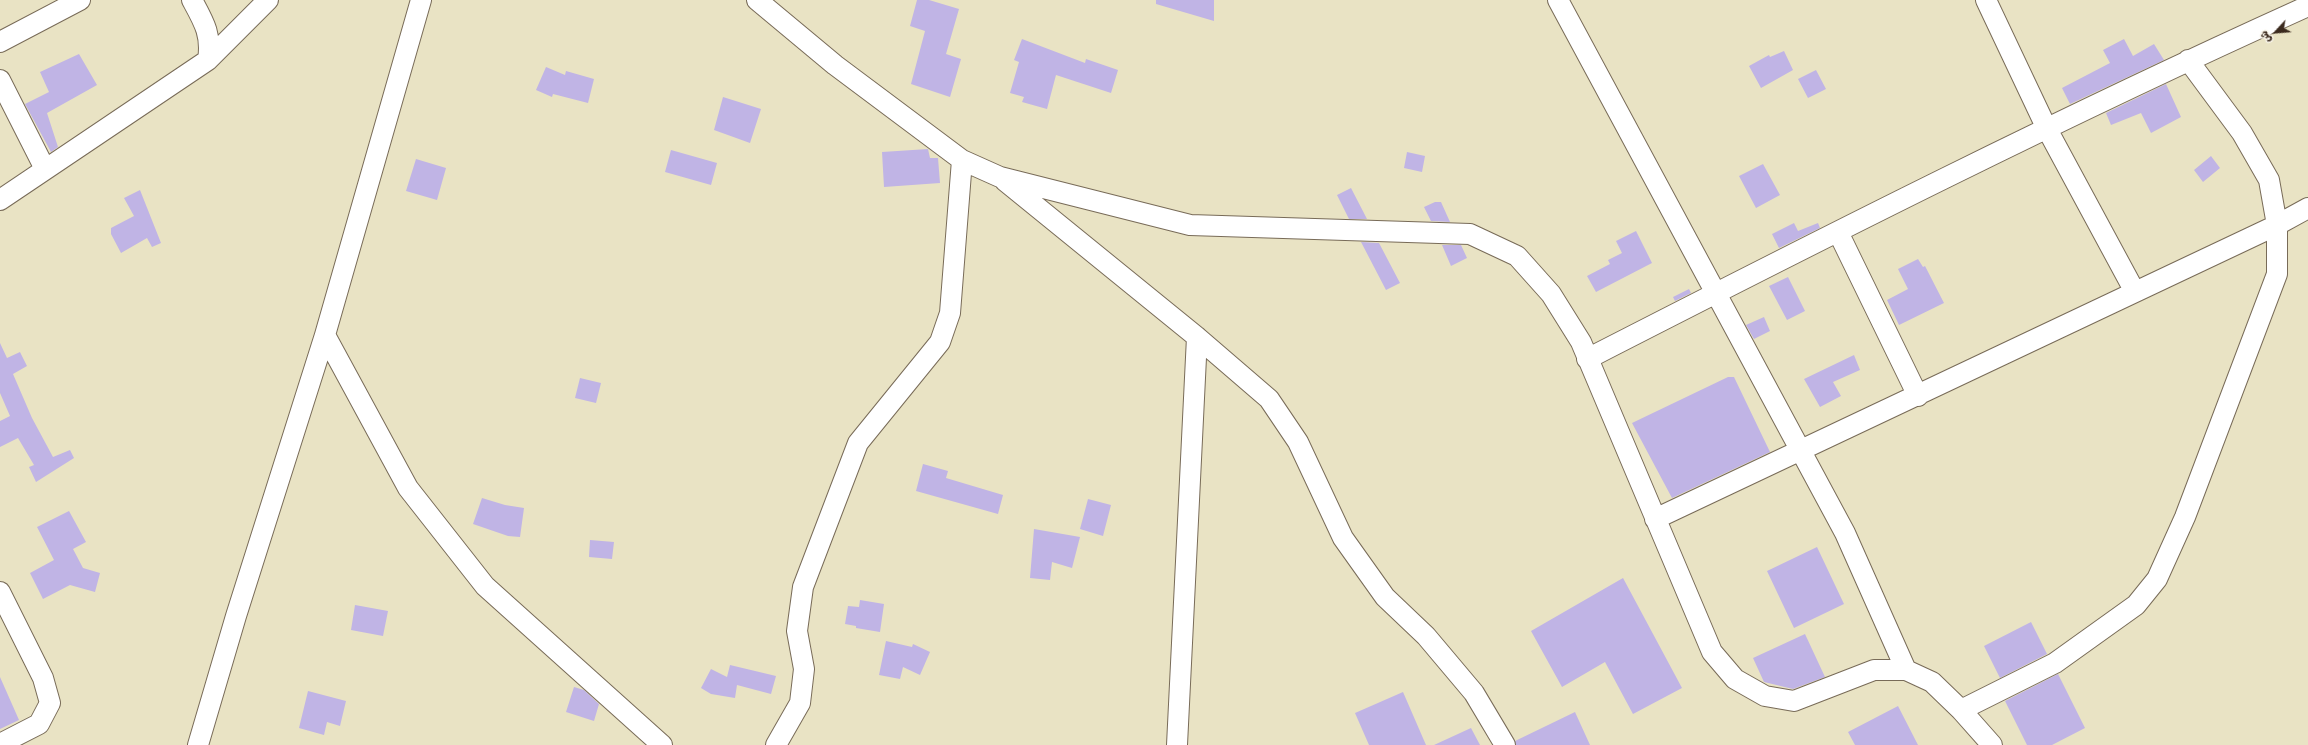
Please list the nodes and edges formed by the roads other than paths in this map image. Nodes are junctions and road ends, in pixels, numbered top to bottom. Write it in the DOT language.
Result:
graph roads {
  1 [pos="80,0"];
  2 [pos="192,0"];
  3 [pos="268,0"];
  4 [pos="421,0"];
  5 [pos="756,0"];
  6 [pos="1558,0"];
  7 [pos="1986,0"];
  8 [pos="2308,6"];
  9 [pos="0,42"];
  10 [pos="208,60"];
  11 [pos="2188,60"];
  12 [pos="0,80"];
  13 [pos="2047,129"];
  14 [pos="962,160"];
  15 [pos="45,169"];
  16 [pos="1000,177"];
  17 [pos="0,200"];
  18 [pos="2308,208"];
  19 [pos="2277,225"];
  20 [pos="1838,232"];
  21 [pos="2135,292"];
  22 [pos="1715,293"];
  23 [pos="325,335"];
  24 [pos="1197,337"];
  25 [pos="1587,359"];
  26 [pos="1918,396"];
  27 [pos="1800,451"];
  28 [pos="1655,519"];
  29 [pos="0,592"];
  30 [pos="1906,670"];
  31 [pos="1961,710"];
  32 [pos="0,744"];
  33 [pos="198,745"];
  34 [pos="662,745"];
  35 [pos="776,745"];
  36 [pos="1177,745"];
  37 [pos="1505,745"];
  38 [pos="1992,745"];
  1 -- 9 [label="street"];
  2 -- 10 [label="street"];
  3 -- 10 [label="street"];
  4 -- 23 [label="street"];
  5 -- 14 [label="street"];
  6 -- 22 [label="street"];
  7 -- 13 [label="street"];
  8 -- 11 [label="street"];
  10 -- 15 [label="street"];
  11 -- 13 [label="street"];
  11 -- 19 [label="street"];
  12 -- 15 [label="street"];
  13 -- 20 [label="street"];
  13 -- 21 [label="street"];
  14 -- 16 [label="street"];
  14 -- 35 [label="street"];
  15 -- 17 [label="street"];
  16 -- 24 [label="street"];
  16 -- 25 [label="street"];
  18 -- 19 [label="street"];
  19 -- 21 [label="street"];
  19 -- 31 [label="street"];
  20 -- 22 [label="street"];
  20 -- 26 [label="street"];
  21 -- 26 [label="street"];
  22 -- 25 [label="street"];
  22 -- 27 [label="street"];
  23 -- 33 [label="street"];
  23 -- 34 [label="street"];
  24 -- 36 [label="street"];
  24 -- 37 [label="street"];
  25 -- 28 [label="street"];
  26 -- 27 [label="street"];
  27 -- 28 [label="street"];
  27 -- 30 [label="street"];
  28 -- 30 [label="street"];
  29 -- 32 [label="street"];
  30 -- 31 [label="street"];
  31 -- 38 [label="street"];
}
